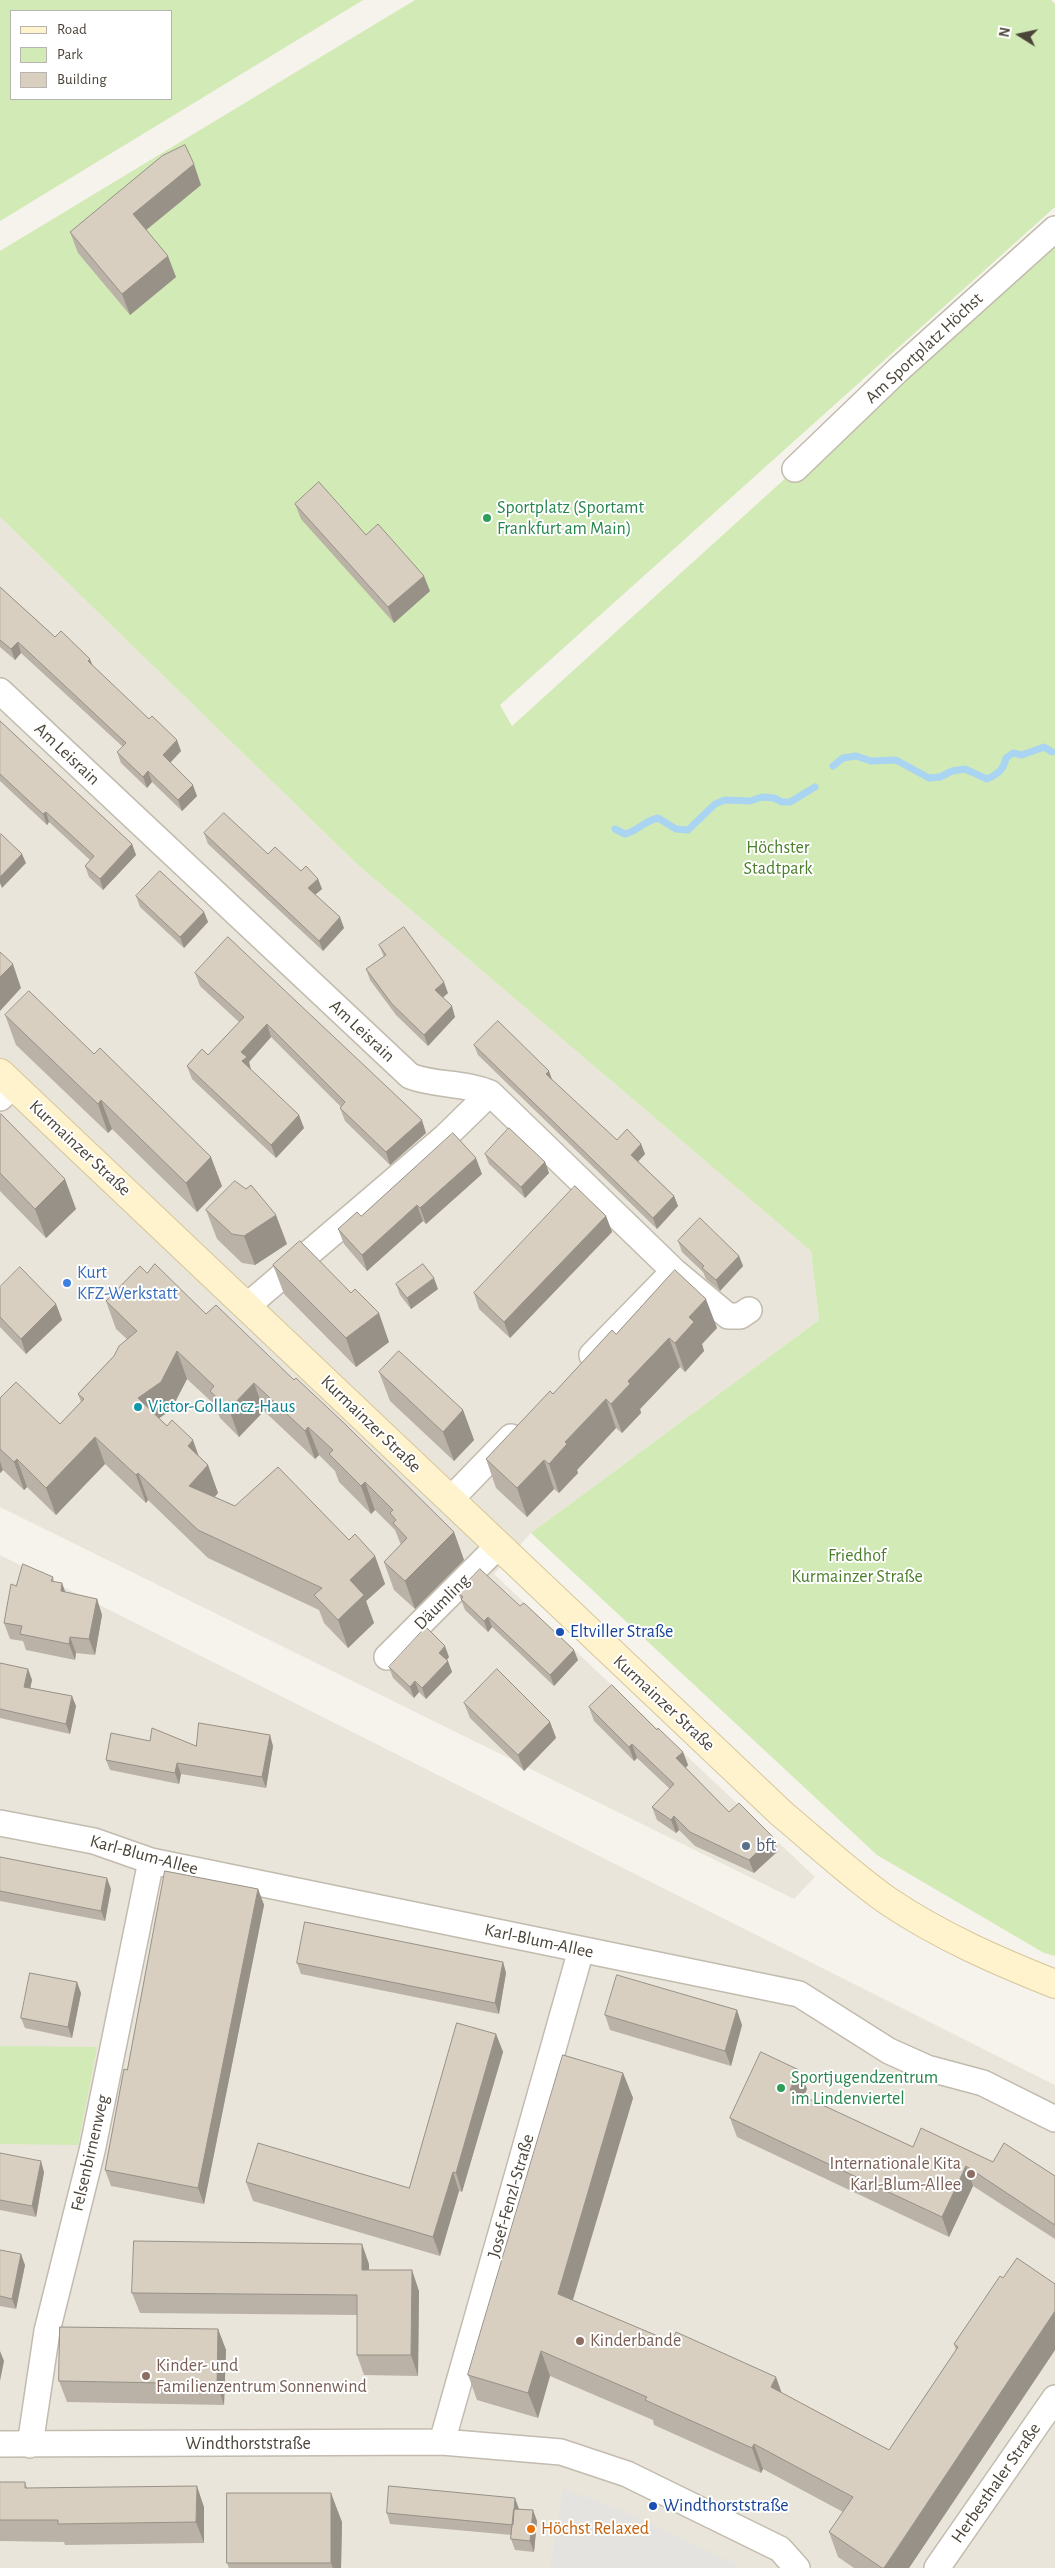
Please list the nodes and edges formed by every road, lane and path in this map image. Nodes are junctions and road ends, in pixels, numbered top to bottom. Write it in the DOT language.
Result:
graph roads {
  1 [pos="1055,229"];
  2 [pos="795,469"];
  3 [pos="0,691"];
  4 [pos="4,1086"];
  5 [pos="490,1093"];
  6 [pos="674,1272"];
  7 [pos="247,1306"];
  8 [pos="749,1310"];
  9 [pos="576,1371"];
  10 [pos="527,1421"];
  11 [pos="450,1500"];
  12 [pos="498,1546"];
  13 [pos="387,1657"];
  14 [pos="0,1823"];
  15 [pos="151,1861"];
  16 [pos="581,1950"];
  17 [pos="1055,1984"];
  18 [pos="1055,2119"];
  19 [pos="1055,2398"];
  20 [pos="442,2442"];
  21 [pos="0,2444"];
  22 [pos="30,2445"];
  23 [pos="797,2568"];
  24 [pos="937,2568"];
  1 -- 2 [label="street, Am Sportplatz Höchst"];
  3 -- 5 [label="street, Am Leisrain"];
  4 -- 7 [label="main road, Kurmainzer Straße"];
  5 -- 6 [label="street, Am Leisrain"];
  5 -- 7 [label="street"];
  6 -- 8 [label="street, Am Leisrain"];
  6 -- 9 [label="street"];
  7 -- 11 [label="main road, Kurmainzer Straße"];
  10 -- 11 [label="street"];
  11 -- 12 [label="main road, Kurmainzer Straße"];
  12 -- 13 [label="street, Däumling"];
  12 -- 17 [label="main road, Kurmainzer Straße"];
  14 -- 15 [label="street, Karl-Blum-Allee"];
  15 -- 16 [label="street, Karl-Blum-Allee"];
  15 -- 22 [label="street, Felsenbirnenweg"];
  16 -- 18 [label="street, Karl-Blum-Allee"];
  16 -- 20 [label="street, Josef-Fenzl-Straße"];
  19 -- 24 [label="street, Herbesthaler Straße"];
  20 -- 22 [label="street, Windthorststraße"];
  20 -- 23 [label="street, Windthorststraße"];
  21 -- 22 [label="street, Windthorststraße"];
}
